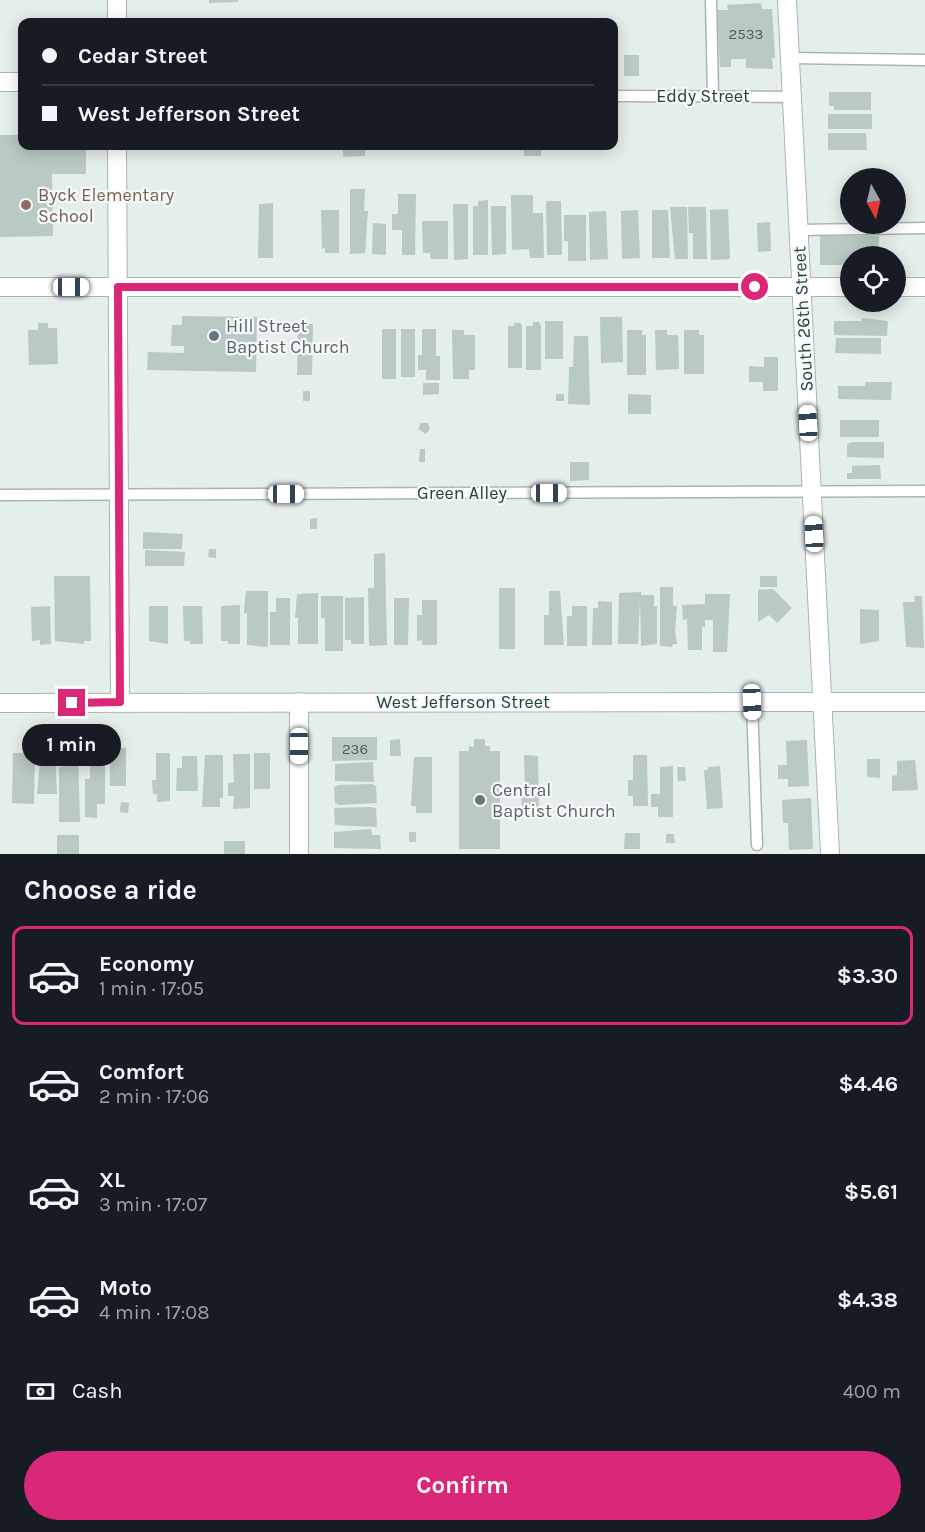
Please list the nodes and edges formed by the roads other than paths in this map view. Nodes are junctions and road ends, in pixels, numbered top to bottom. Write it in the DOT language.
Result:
graph roads {
  1 [pos="117,0"];
  2 [pos="711,0"];
  3 [pos="787,0"];
  4 [pos="117,18"];
  5 [pos="790,58"];
  6 [pos="925,60"];
  7 [pos="0,82"];
  8 [pos="18,82"];
  9 [pos="618,96"];
  10 [pos="713,96"];
  11 [pos="792,97"];
  12 [pos="117,150"];
  13 [pos="925,228"];
  14 [pos="799,230"];
  15 [pos="0,287"];
  16 [pos="118,287"];
  17 [pos="802,287"];
  18 [pos="840,287"];
  19 [pos="906,287"];
  20 [pos="925,287"];
  21 [pos="812,491"];
  22 [pos="925,491"];
  23 [pos="0,495"];
  24 [pos="119,495"];
  25 [pos="120,702"];
  26 [pos="299,702"];
  27 [pos="752,702"];
  28 [pos="822,702"];
  29 [pos="925,702"];
  30 [pos="0,703"];
  31 [pos="757,845"];
  32 [pos="299,854"];
  33 [pos="830,854"];
  1 -- 4 [label="street"];
  2 -- 10 [label="lane"];
  3 -- 5 [label="street, South 26th Street"];
  5 -- 6 [label="lane"];
  5 -- 11 [label="street, South 26th Street"];
  7 -- 8 [label="street"];
  9 -- 10 [label="lane, Eddy Street"];
  10 -- 11 [label="lane, Eddy Street"];
  11 -- 14 [label="street, South 26th Street"];
  12 -- 16 [label="street"];
  13 -- 14 [label="lane"];
  14 -- 17 [label="street, South 26th Street"];
  15 -- 16 [label="street"];
  16 -- 17 [label="street"];
  16 -- 24 [label="street"];
  17 -- 18 [label="street"];
  17 -- 21 [label="street, South 26th Street"];
  19 -- 20 [label="street"];
  21 -- 22 [label="lane, Green Alley"];
  21 -- 24 [label="lane, Green Alley"];
  21 -- 28 [label="street, South 26th Street"];
  23 -- 24 [label="lane, Green Alley"];
  24 -- 25 [label="street"];
  25 -- 26 [label="street, West Jefferson Street"];
  25 -- 30 [label="street, West Jefferson Street"];
  26 -- 27 [label="street, West Jefferson Street"];
  26 -- 32 [label="street"];
  27 -- 28 [label="street, West Jefferson Street"];
  27 -- 31 [label="lane"];
  28 -- 29 [label="street, West Jefferson Street"];
  28 -- 33 [label="street, South 26th Street"];
}
